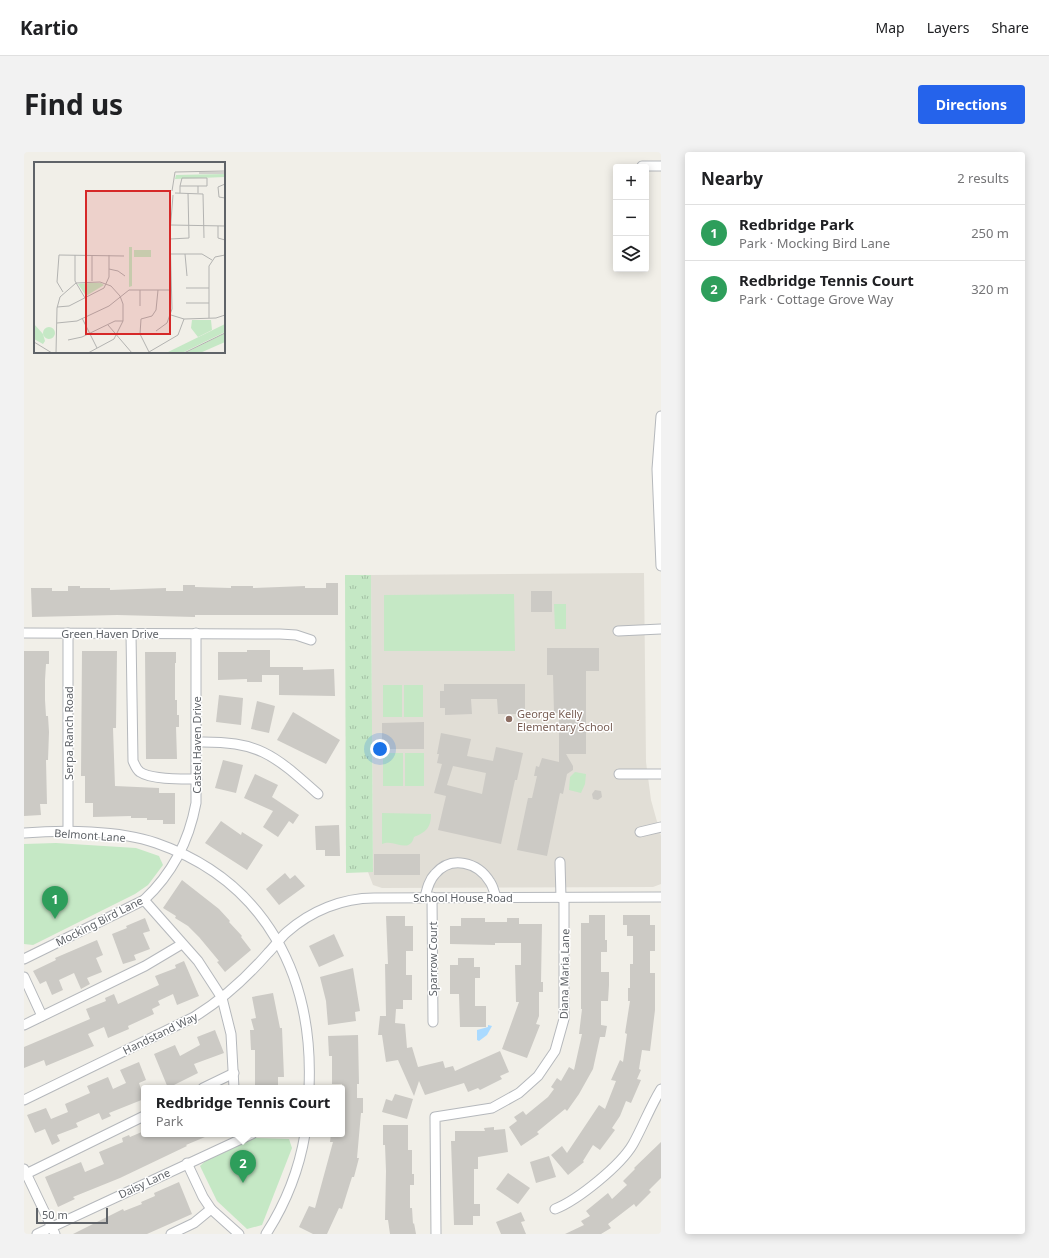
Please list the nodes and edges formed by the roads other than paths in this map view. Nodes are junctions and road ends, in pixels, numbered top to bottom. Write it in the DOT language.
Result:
graph roads {
  1 [pos="649,166"];
  2 [pos="661,166"];
  3 [pos="661,416"];
  4 [pos="660,517"];
  5 [pos="661,566"];
  6 [pos="661,629"];
  7 [pos="618,631"];
  8 [pos="24,633"];
  9 [pos="68,633"];
  10 [pos="196,633"];
  11 [pos="131,634"];
  12 [pos="311,640"];
  13 [pos="197,742"];
  14 [pos="619,774"];
  15 [pos="661,774"];
  16 [pos="197,779"];
  17 [pos="318,794"];
  18 [pos="661,827"];
  19 [pos="68,832"];
  20 [pos="640,832"];
  21 [pos="24,833"];
  22 [pos="179,853"];
  23 [pos="560,862"];
  24 [pos="428,897"];
  25 [pos="496,897"];
  26 [pos="661,897"];
  27 [pos="563,898"];
  28 [pos="144,900"];
  29 [pos="278,941"];
  30 [pos="182,944"];
  31 [pos="24,959"];
  32 [pos="24,978"];
  33 [pos="222,998"];
  34 [pos="42,1016"];
  35 [pos="433,1022"];
  36 [pos="24,1025"];
  37 [pos="234,1073"];
  38 [pos="209,1085"];
  39 [pos="234,1085"];
  40 [pos="309,1085"];
  41 [pos="661,1089"];
  42 [pos="24,1100"];
  43 [pos="141,1117"];
  44 [pos="243,1137"];
  45 [pos="304,1137"];
  46 [pos="186,1163"];
  47 [pos="25,1172"];
  48 [pos="211,1209"];
  49 [pos="555,1209"];
  50 [pos="54,1230"];
  51 [pos="37,1234"];
  52 [pos="172,1234"];
  53 [pos="239,1234"];
  54 [pos="266,1234"];
  55 [pos="436,1234"];
  1 -- 2 [label="street"];
  3 -- 4 [label="street"];
  4 -- 5 [label="street"];
  6 -- 7 [label="street"];
  8 -- 9 [label="street, Green Haven Drive"];
  9 -- 11 [label="street, Green Haven Drive"];
  9 -- 19 [label="street, Serpa Ranch Road"];
  10 -- 11 [label="street, Green Haven Drive"];
  10 -- 12 [label="street, Green Haven Drive"];
  10 -- 13 [label="street, Castel Haven Drive"];
  11 -- 16 [label="street"];
  13 -- 16 [label="street, Castel Haven Drive"];
  13 -- 17 [label="street"];
  14 -- 15 [label="street"];
  16 -- 22 [label="street, Castel Haven Drive"];
  18 -- 20 [label="street"];
  19 -- 21 [label="street, Belmont Lane"];
  19 -- 22 [label="street, Belmont Lane"];
  22 -- 28 [label="street, Mocking Bird Lane"];
  22 -- 29 [label="street, Belmont Lane"];
  23 -- 27 [label="street"];
  24 -- 25 [label="street, School House Road"];
  24 -- 25 [label="street"];
  24 -- 29 [label="street, School House Road"];
  24 -- 35 [label="street, Sparrow Court"];
  25 -- 27 [label="street, School House Road"];
  26 -- 27 [label="street, School House Road"];
  27 -- 55 [label="street, Diana Maria Lane"];
  28 -- 30 [label="street"];
  28 -- 31 [label="street, Mocking Bird Lane"];
  29 -- 33 [label="street, Handstand Way"];
  29 -- 40 [label="street, Belmont Lane"];
  30 -- 33 [label="street"];
  30 -- 34 [label="street"];
  32 -- 34 [label="street"];
  33 -- 37 [label="street"];
  33 -- 42 [label="street, Handstand Way"];
  34 -- 36 [label="street"];
  37 -- 38 [label="street"];
  37 -- 39 [label="street"];
  41 -- 49 [label="street"];
  43 -- 47 [label="street"];
  44 -- 46 [label="street, Daisy Lane"];
  45 -- 54 [label="street"];
  46 -- 48 [label="street"];
  46 -- 50 [label="street, Daisy Lane"];
  47 -- 50 [label="street"];
  48 -- 52 [label="street"];
  48 -- 53 [label="street"];
  50 -- 51 [label="street, Daisy Lane"];
}
